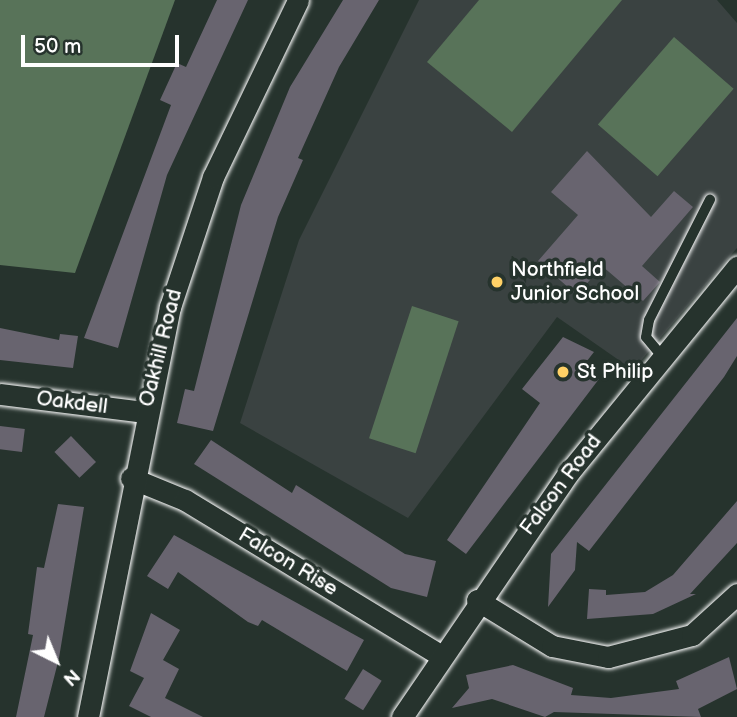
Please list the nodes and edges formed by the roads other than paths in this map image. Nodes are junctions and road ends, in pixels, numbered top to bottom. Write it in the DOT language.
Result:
graph roads {
  1 [pos="298,0"];
  2 [pos="710,200"];
  3 [pos="737,267"];
  4 [pos="661,355"];
  5 [pos="0,394"];
  6 [pos="145,412"];
  7 [pos="131,478"];
  8 [pos="737,594"];
  9 [pos="477,600"];
  10 [pos="440,655"];
  11 [pos="88,717"];
  12 [pos="402,717"];
  1 -- 6 [label="street, Oakhill Road"];
  2 -- 4 [label="lane"];
  3 -- 4 [label="street, Falcon Road"];
  4 -- 9 [label="street, Falcon Road"];
  5 -- 6 [label="street, Oakdell"];
  6 -- 7 [label="street, Oakhill Road"];
  7 -- 10 [label="street, Falcon Rise"];
  7 -- 11 [label="street, Oakhill Road"];
  8 -- 9 [label="street"];
  9 -- 10 [label="street, Falcon Road"];
  10 -- 12 [label="street, Falcon Road"];
}
